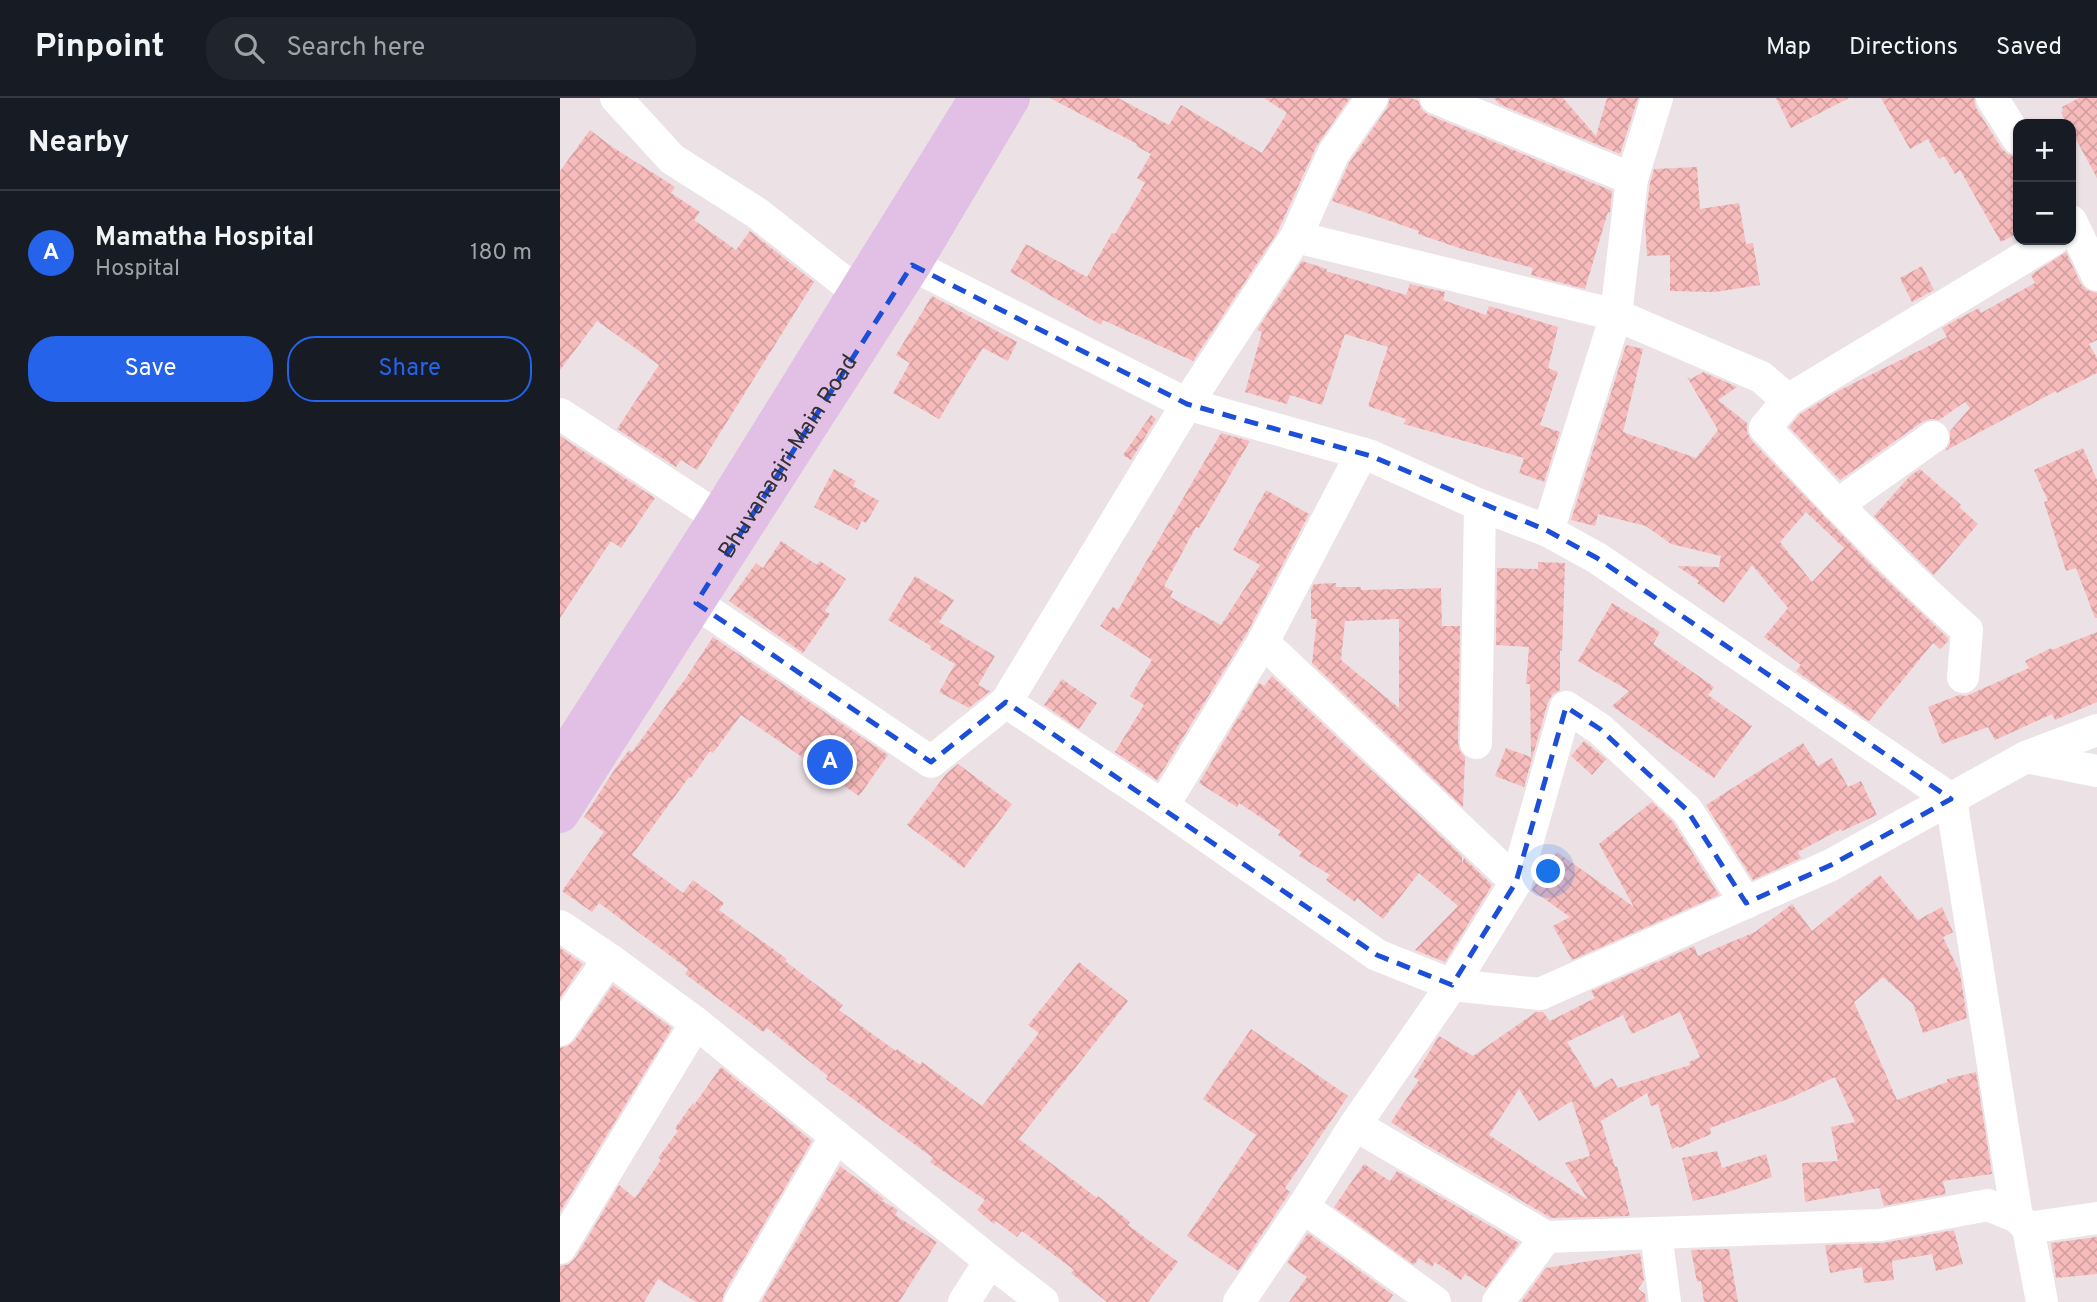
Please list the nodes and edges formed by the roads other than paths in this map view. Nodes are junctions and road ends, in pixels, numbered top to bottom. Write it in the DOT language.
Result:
graph roads {
  1 [pos="616,98"];
  2 [pos="978,98"];
  3 [pos="1011,98"];
  4 [pos="1372,98"];
  5 [pos="1436,98"];
  6 [pos="1657,98"];
  7 [pos="1992,98"];
  8 [pos="2013,131"];
  9 [pos="1632,179"];
  10 [pos="2076,232"];
  11 [pos="1296,237"];
  12 [pos="2042,245"];
  13 [pos="912,265"];
  14 [pos="2097,275"];
  15 [pos="857,292"];
  16 [pos="1616,315"];
  17 [pos="1788,400"];
  18 [pos="1187,404"];
  19 [pos="560,414"];
  20 [pos="1933,437"];
  21 [pos="1362,453"];
  22 [pos="1480,505"];
  23 [pos="1837,505"];
  24 [pos="718,517"];
  25 [pos="1548,531"];
  26 [pos="696,603"];
  27 [pos="1263,642"];
  28 [pos="1963,677"];
  29 [pos="1006,702"];
  30 [pos="2097,730"];
  31 [pos="1476,743"];
  32 [pos="2026,757"];
  33 [pos="560,764"];
  34 [pos="2097,771"];
  35 [pos="1951,799"];
  36 [pos="1163,806"];
  37 [pos="560,814"];
  38 [pos="1516,882"];
  39 [pos="1746,903"];
  40 [pos="560,926"];
  41 [pos="609,959"];
  42 [pos="1452,985"];
  43 [pos="696,1023"];
  44 [pos="560,1030"];
  45 [pos="1355,1125"];
  46 [pos="836,1136"];
  47 [pos="1303,1207"];
  48 [pos="2097,1218"];
  49 [pos="2023,1222"];
  50 [pos="1657,1233"];
  51 [pos="1546,1237"];
  52 [pos="560,1248"];
  53 [pos="990,1261"];
  54 [pos="1249,1299"];
  55 [pos="740,1302"];
  56 [pos="964,1302"];
  57 [pos="1043,1302"];
  58 [pos="1435,1302"];
  59 [pos="1498,1302"];
  60 [pos="1665,1302"];
  61 [pos="2042,1302"];
  1 -- 15 [label="street"];
  2 -- 15 [label="main road, Bhuvanagiri Main Road"];
  3 -- 13 [label="main road, Bhuvanagiri Main Road"];
  4 -- 11 [label="street"];
  5 -- 9 [label="street"];
  6 -- 9 [label="street"];
  7 -- 8 [label="street"];
  9 -- 16 [label="street"];
  10 -- 14 [label="street"];
  11 -- 16 [label="street"];
  11 -- 18 [label="street"];
  12 -- 17 [label="street"];
  13 -- 18 [label="street"];
  13 -- 26 [label="main road, Bhuvanagiri Main Road"];
  15 -- 24 [label="main road, Bhuvanagiri Main Road"];
  16 -- 17 [label="street"];
  16 -- 25 [label="street"];
  17 -- 23 [label="street"];
  18 -- 21 [label="street"];
  18 -- 29 [label="street"];
  19 -- 24 [label="street"];
  20 -- 23 [label="street"];
  21 -- 22 [label="street"];
  21 -- 27 [label="street"];
  22 -- 25 [label="street"];
  22 -- 31 [label="street"];
  23 -- 28 [label="street"];
  24 -- 33 [label="main road, Bhuvanagiri Main Road"];
  25 -- 35 [label="street"];
  26 -- 29 [label="street"];
  26 -- 37 [label="main road, Bhuvanagiri Main Road"];
  27 -- 36 [label="street"];
  27 -- 38 [label="street"];
  29 -- 36 [label="street"];
  30 -- 32 [label="street"];
  32 -- 34 [label="street"];
  32 -- 35 [label="street"];
  35 -- 39 [label="street"];
  35 -- 49 [label="street"];
  36 -- 42 [label="street"];
  38 -- 39 [label="street"];
  38 -- 42 [label="street"];
  39 -- 42 [label="street"];
  40 -- 41 [label="street"];
  41 -- 43 [label="street"];
  41 -- 44 [label="street"];
  42 -- 45 [label="street"];
  43 -- 46 [label="street"];
  43 -- 52 [label="street"];
  45 -- 47 [label="street"];
  45 -- 51 [label="street"];
  46 -- 53 [label="street"];
  46 -- 55 [label="street"];
  47 -- 54 [label="street"];
  47 -- 58 [label="street"];
  48 -- 49 [label="street"];
  49 -- 50 [label="street"];
  49 -- 61 [label="street"];
  50 -- 51 [label="street"];
  50 -- 60 [label="street"];
  51 -- 59 [label="street"];
  53 -- 56 [label="street"];
  53 -- 57 [label="street"];
}
